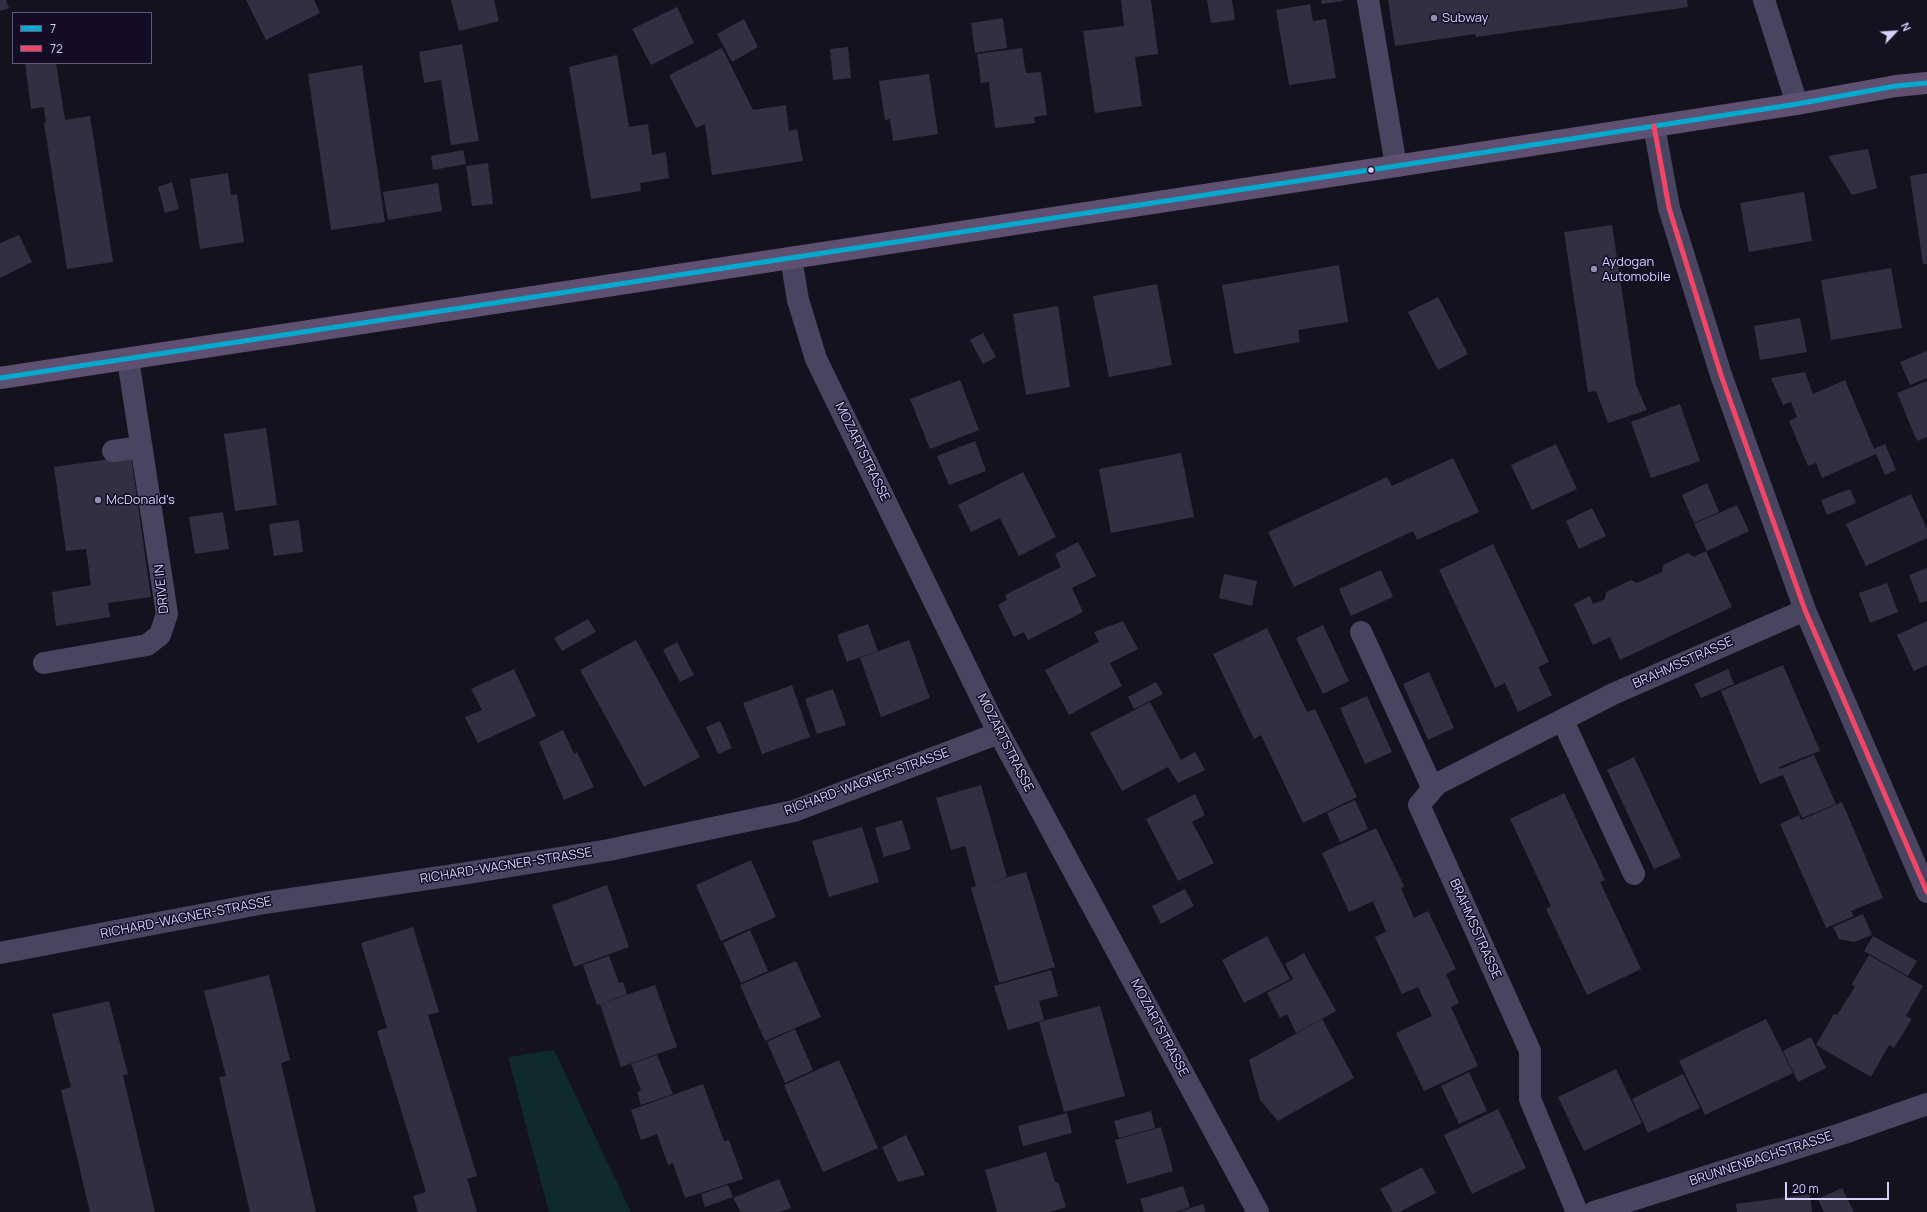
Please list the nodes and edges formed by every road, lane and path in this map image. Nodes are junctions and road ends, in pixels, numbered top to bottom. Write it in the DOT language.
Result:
graph roads {
  1 [pos="1368,0"];
  2 [pos="1764,0"];
  3 [pos="1927,83"];
  4 [pos="1797,104"];
  5 [pos="1654,126"];
  6 [pos="1396,166"];
  7 [pos="791,258"];
  8 [pos="128,358"];
  9 [pos="0,378"];
  10 [pos="141,447"];
  11 [pos="113,451"];
  12 [pos="1805,610"];
  13 [pos="1361,632"];
  14 [pos="44,663"];
  15 [pos="1563,721"];
  16 [pos="999,733"];
  17 [pos="1433,789"];
  18 [pos="1634,874"];
  19 [pos="1927,892"];
  20 [pos="0,953"];
  21 [pos="1927,1104"];
  22 [pos="1258,1212"];
  23 [pos="1577,1212"];
  24 [pos="1594,1212"];
  1 -- 6 [label="street"];
  2 -- 4 [label="street"];
  3 -- 4 [label="main road"];
  4 -- 5 [label="main road"];
  5 -- 6 [label="main road"];
  5 -- 12 [label="street"];
  6 -- 7 [label="main road"];
  7 -- 8 [label="main road"];
  7 -- 16 [label="street, MOZARTSTRASSE"];
  8 -- 9 [label="main road"];
  8 -- 10 [label="street, DRIVE IN"];
  10 -- 11 [label="street"];
  10 -- 14 [label="street, DRIVE IN"];
  12 -- 15 [label="street, BRAHMSSTRASSE"];
  12 -- 19 [label="street"];
  13 -- 17 [label="street"];
  15 -- 17 [label="street, BRAHMSSTRASSE"];
  15 -- 18 [label="street"];
  16 -- 20 [label="street, RICHARD-WAGNER-STRASSE"];
  16 -- 22 [label="street, MOZARTSTRASSE"];
  17 -- 23 [label="street, BRAHMSSTRASSE"];
  21 -- 24 [label="street, BRUNNENBACHSTRASSE"];
}
